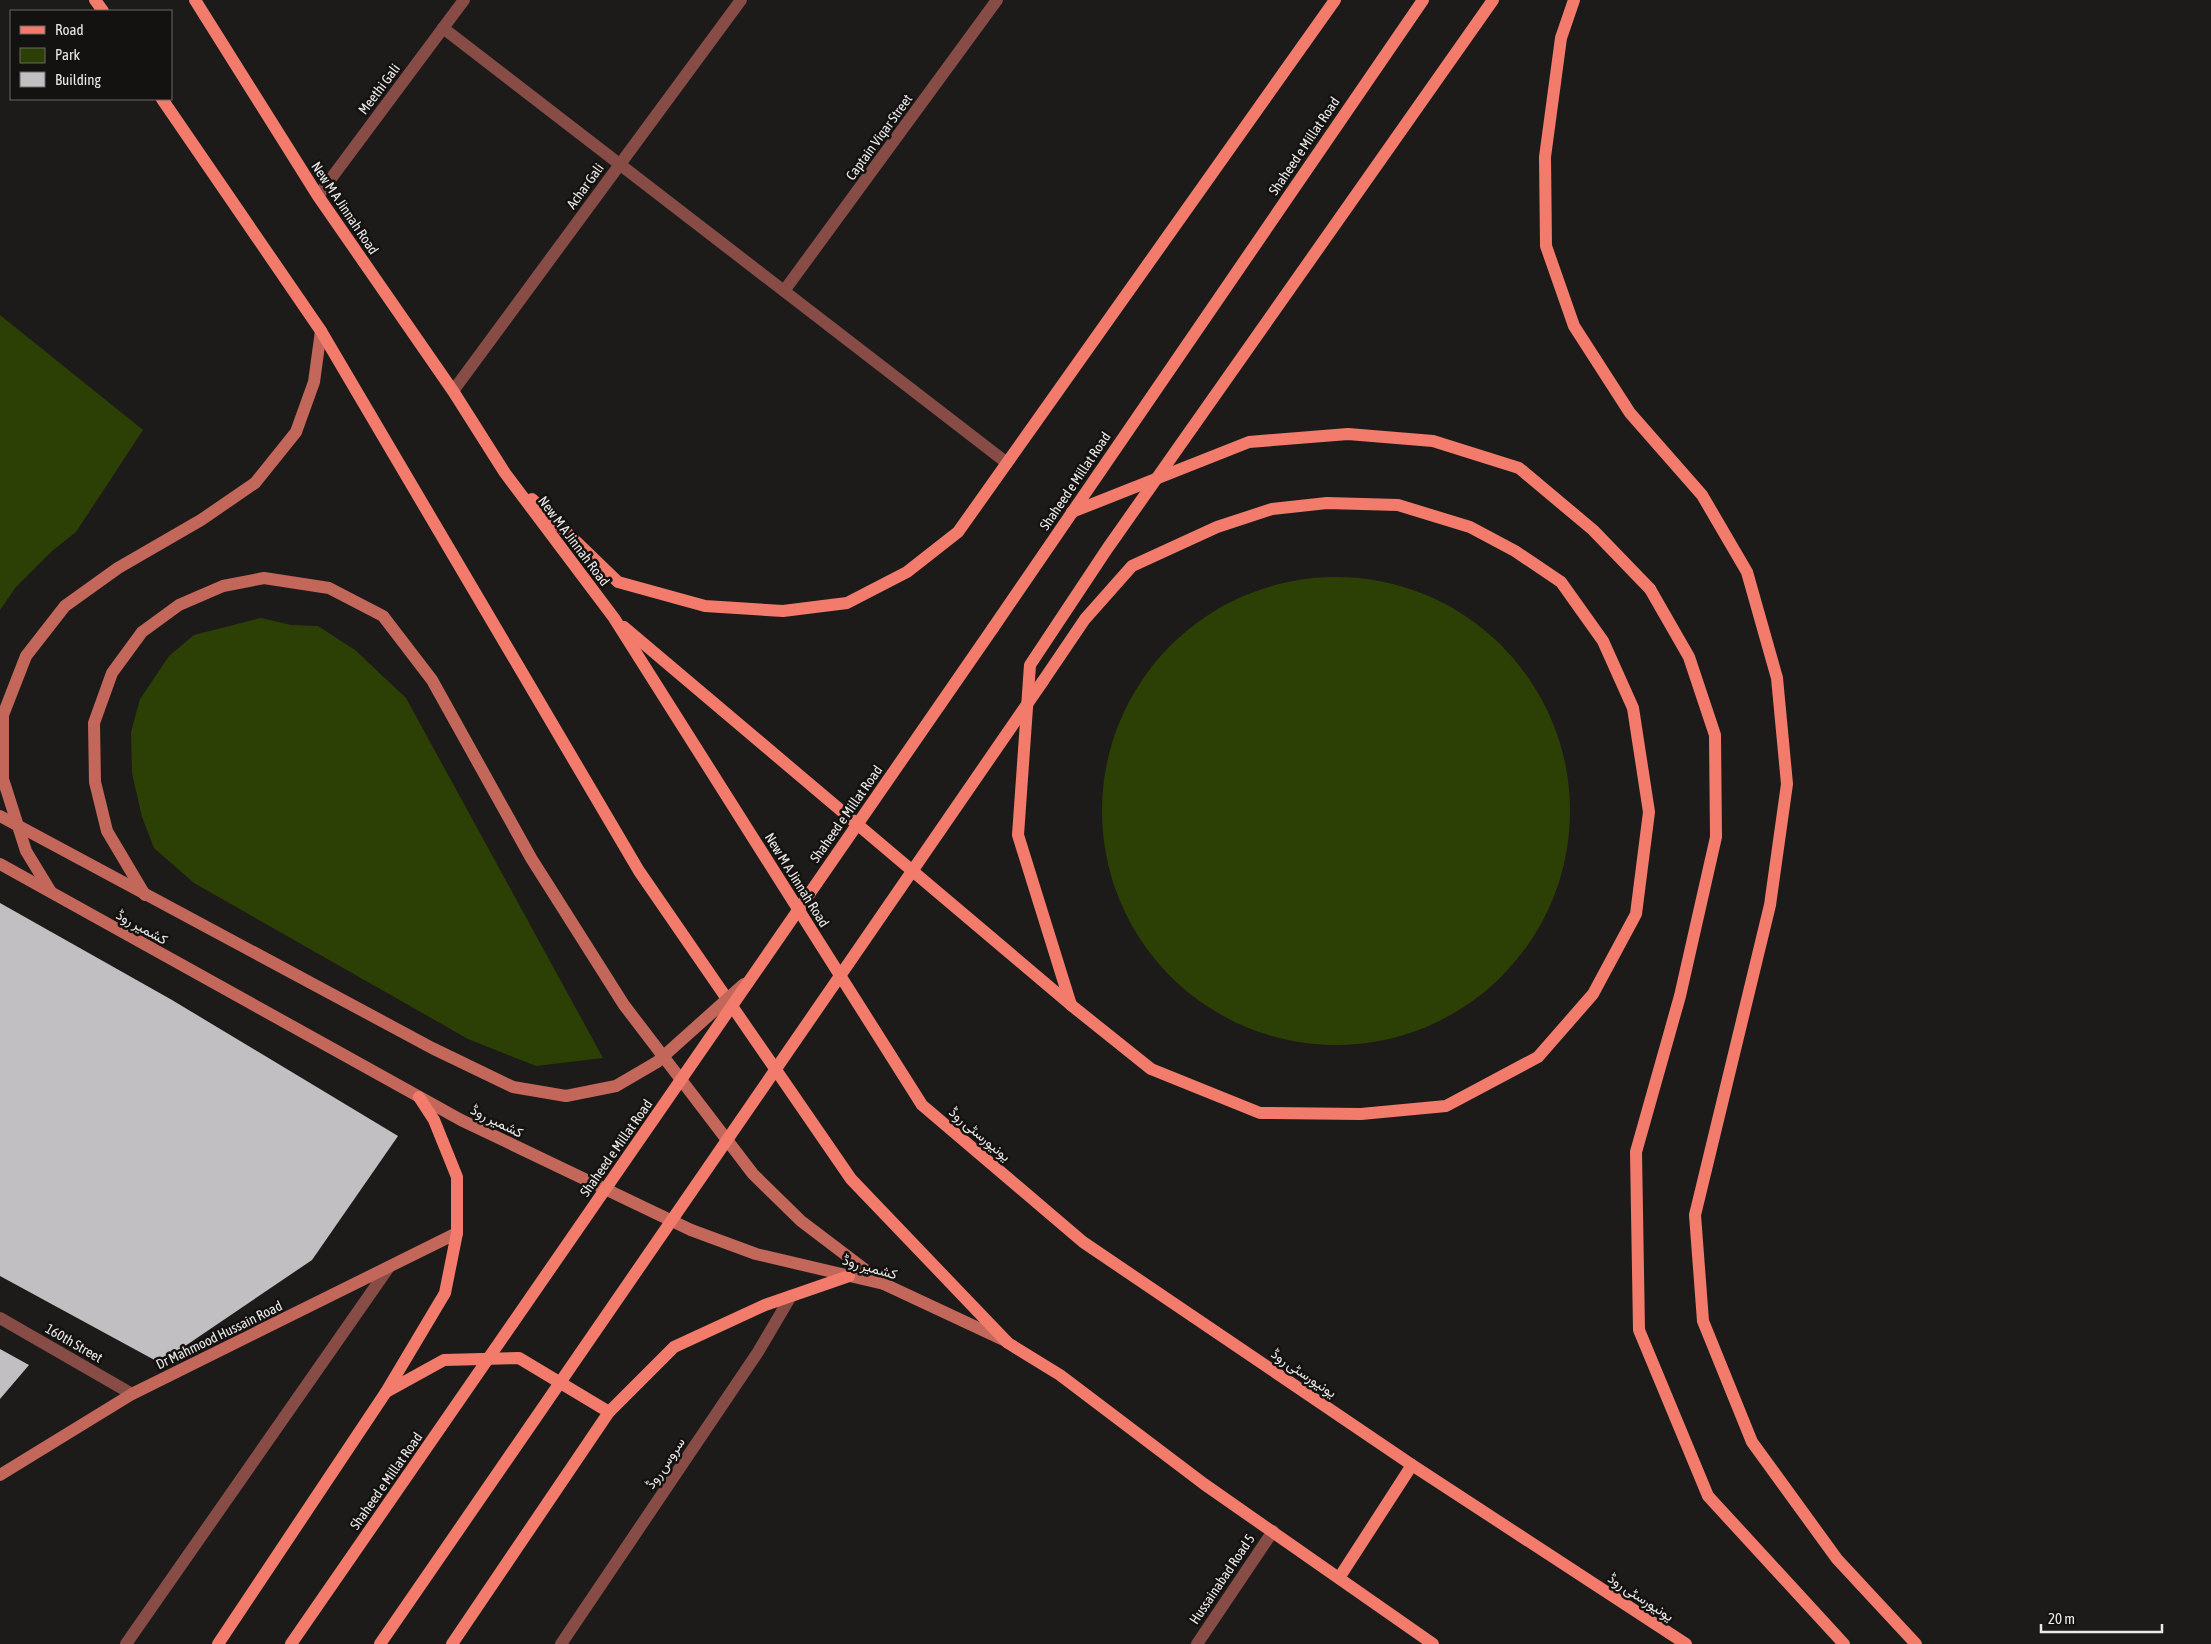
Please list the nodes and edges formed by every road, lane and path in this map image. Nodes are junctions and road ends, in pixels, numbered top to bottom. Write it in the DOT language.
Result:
graph roads {
  1 [pos="194,0"];
  2 [pos="464,0"];
  3 [pos="741,0"];
  4 [pos="997,0"];
  5 [pos="1335,0"];
  6 [pos="1423,0"];
  7 [pos="1493,0"];
  8 [pos="1574,0"];
  9 [pos="443,28"];
  10 [pos="163,100"];
  11 [pos="620,165"];
  12 [pos="318,196"];
  13 [pos="784,291"];
  14 [pos="321,331"];
  15 [pos="453,390"];
  16 [pos="1007,463"];
  17 [pos="505,473"];
  18 [pos="1072,512"];
  19 [pos="614,618"];
  20 [pos="0,816"];
  21 [pos="0,864"];
  22 [pos="52,894"];
  23 [pos="145,895"];
  24 [pos="752,977"];
  25 [pos="1070,1005"];
  26 [pos="419,1096"];
  27 [pos="922,1105"];
  28 [pos="457,1233"];
  29 [pos="390,1267"];
  30 [pos="849,1276"];
  31 [pos="884,1284"];
  32 [pos="791,1296"];
  33 [pos="0,1318"];
  34 [pos="1008,1342"];
  35 [pos="386,1392"];
  36 [pos="132,1394"];
  37 [pos="609,1412"];
  38 [pos="1412,1465"];
  39 [pos="0,1475"];
  40 [pos="1273,1531"];
  41 [pos="1339,1578"];
  42 [pos="126,1644"];
  43 [pos="218,1644"];
  44 [pos="291,1644"];
  45 [pos="380,1644"];
  46 [pos="452,1644"];
  47 [pos="561,1644"];
  48 [pos="1196,1644"];
  49 [pos="1433,1644"];
  50 [pos="1686,1644"];
  51 [pos="1844,1644"];
  52 [pos="1916,1644"];
  1 -- 12 [label="main road, New M A Jinnah Road"];
  2 -- 9 [label="street, Meethi Gali"];
  3 -- 11 [label="street, Achar Gali"];
  4 -- 13 [label="street, Captain Viqar Street"];
  5 -- 16 [label="main road"];
  6 -- 18 [label="main road, Shaheed e Millat Road"];
  7 -- 25 [label="main road"];
  8 -- 52 [label="main road"];
  9 -- 11 [label="street"];
  9 -- 12 [label="street, Meethi Gali"];
  10 -- 14 [label="main road"];
  11 -- 13 [label="street"];
  11 -- 15 [label="street, Achar Gali"];
  12 -- 15 [label="main road, New M A Jinnah Road"];
  13 -- 16 [label="street"];
  14 -- 22 [label="main road"];
  14 -- 34 [label="main road"];
  15 -- 17 [label="main road, New M A Jinnah Road"];
  16 -- 17 [label="main road"];
  17 -- 19 [label="main road, New M A Jinnah Road"];
  18 -- 24 [label="main road, Shaheed e Millat Road, bridge"];
  18 -- 51 [label="main road, bridge"];
  19 -- 25 [label="main road"];
  19 -- 27 [label="main road, New M A Jinnah Road"];
  20 -- 23 [label="main road, کشمیر روڈ, bridge"];
  21 -- 22 [label="main road, کشمیر روڈ"];
  22 -- 26 [label="main road, کشمیر روڈ"];
  23 -- 24 [label="main road, کشمیر روڈ, bridge"];
  23 -- 31 [label="main road"];
  24 -- 44 [label="main road, Shaheed e Millat Road, bridge"];
  25 -- 45 [label="main road, bridge"];
  26 -- 28 [label="main road"];
  26 -- 30 [label="main road, کشمیر روڈ"];
  27 -- 38 [label="main road, یونیورسٹی روڈ"];
  28 -- 29 [label="main road, Dr Mahmood Hussain Road"];
  28 -- 35 [label="main road"];
  29 -- 36 [label="main road, Dr Mahmood Hussain Road"];
  29 -- 42 [label="street"];
  30 -- 31 [label="main road, کشمیر روڈ"];
  30 -- 32 [label="main road"];
  31 -- 34 [label="main road, کشمیر روڈ"];
  32 -- 37 [label="main road"];
  32 -- 47 [label="street, سروس روڈ"];
  33 -- 36 [label="street, 160th Street"];
  34 -- 40 [label="main road"];
  35 -- 37 [label="main road"];
  35 -- 43 [label="main road"];
  36 -- 39 [label="main road, Dr Mahmood Hussain Road"];
  37 -- 46 [label="main road"];
  38 -- 41 [label="main road"];
  38 -- 50 [label="main road, یونیورسٹی روڈ"];
  40 -- 41 [label="main road"];
  40 -- 48 [label="street, Hussainabad Road 5"];
  41 -- 49 [label="main road"];
}
